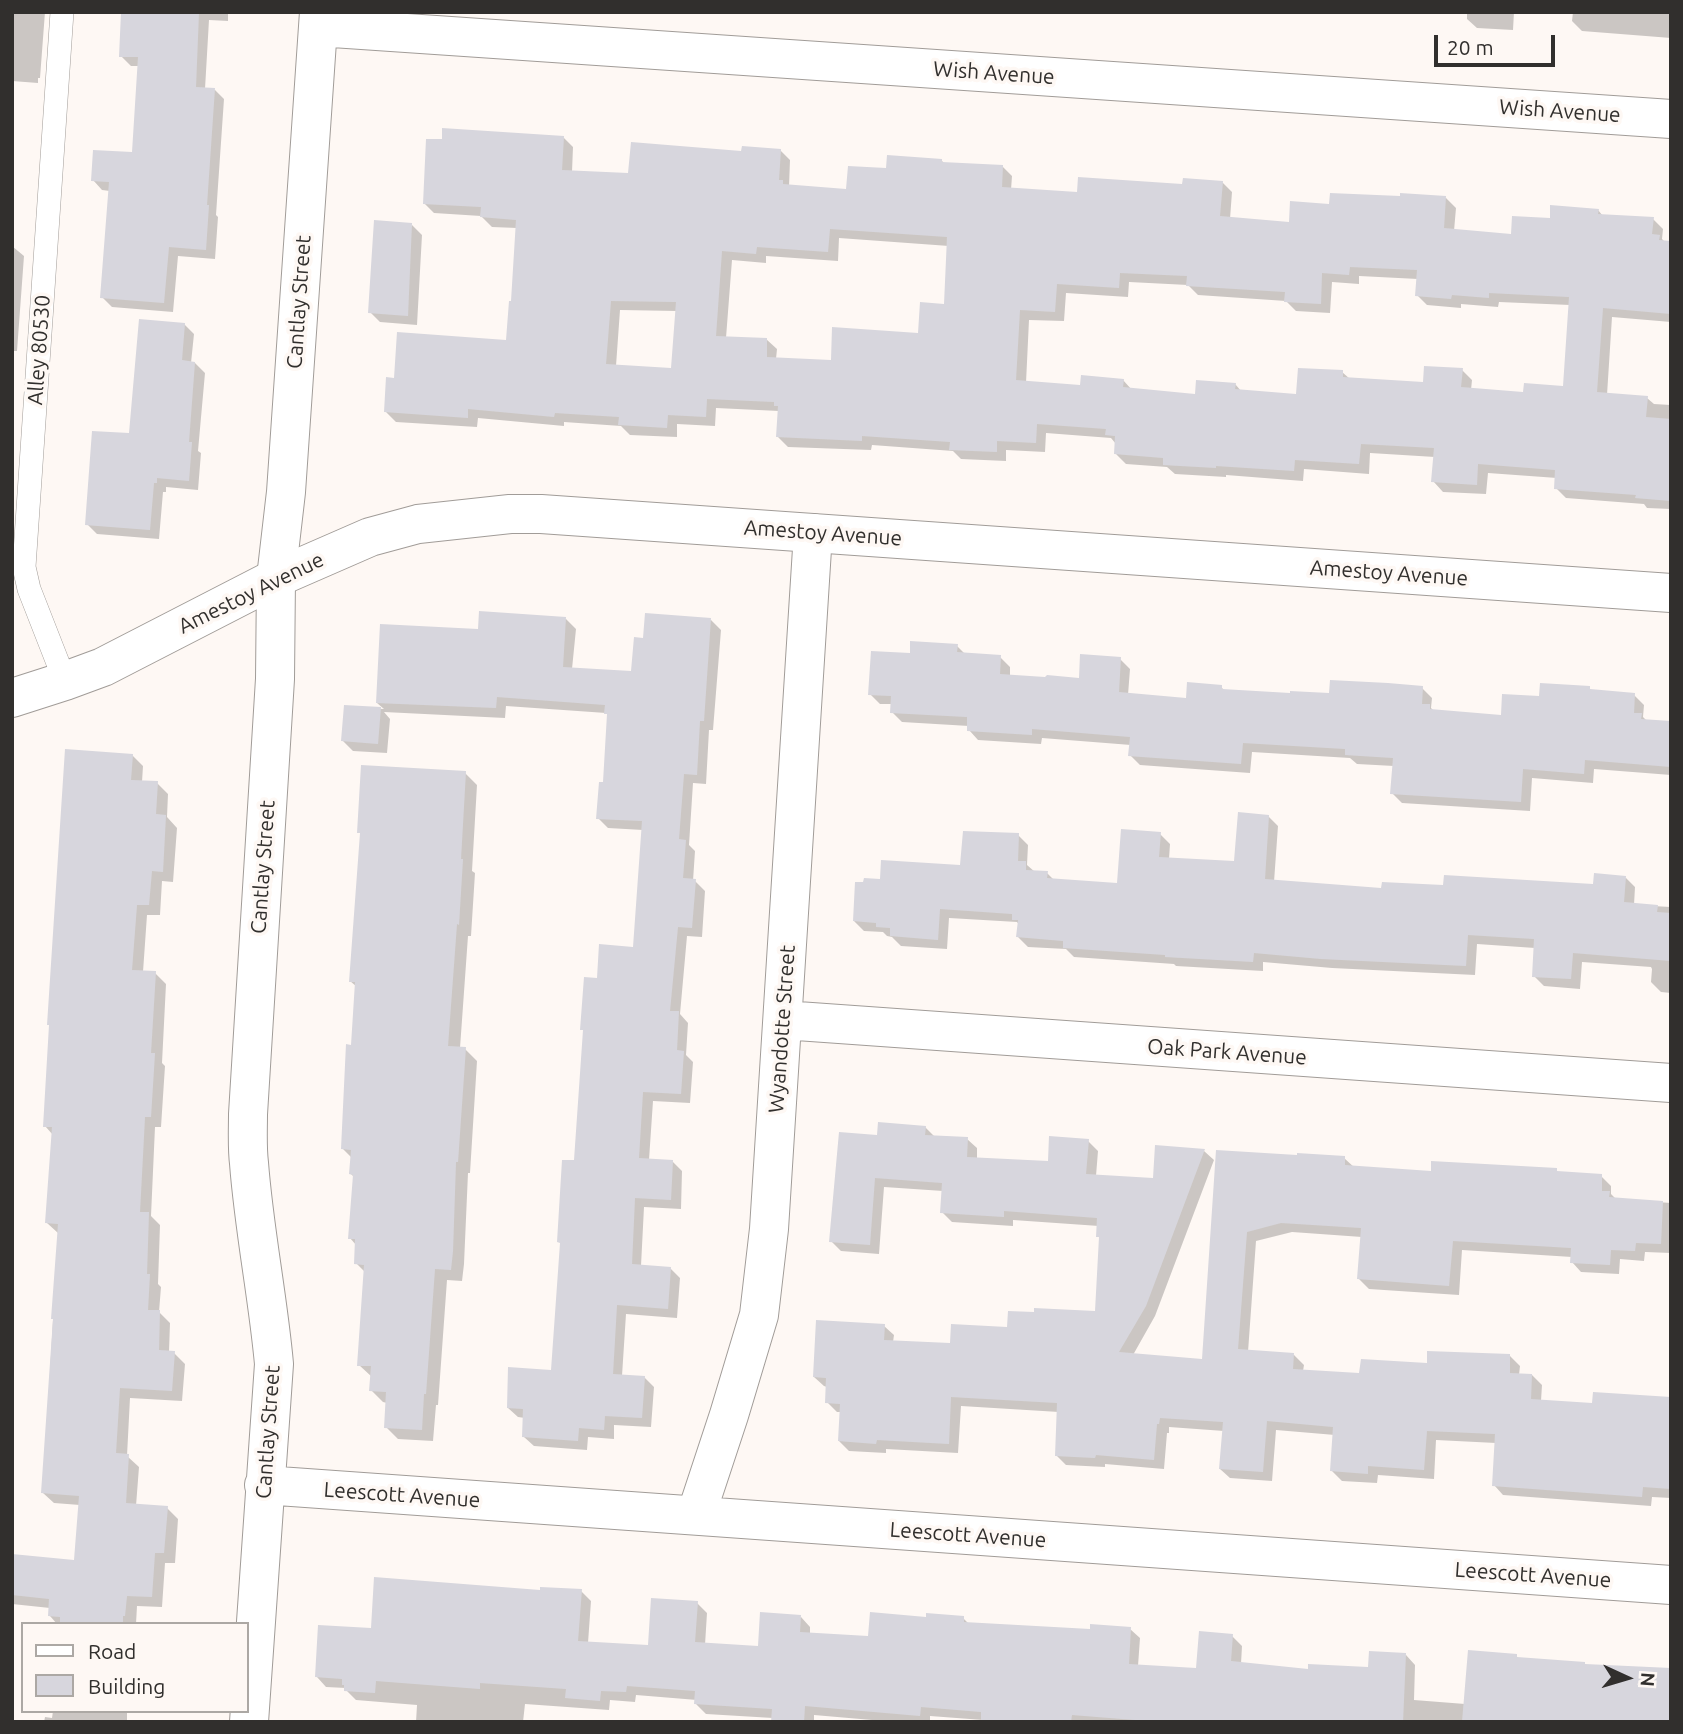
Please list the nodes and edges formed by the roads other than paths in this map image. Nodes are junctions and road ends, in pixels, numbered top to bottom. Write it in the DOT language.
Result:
graph roads {
  1 [pos="62,12"];
  2 [pos="319,19"];
  3 [pos="1671,118"];
  4 [pos="813,533"];
  5 [pos="276,578"];
  6 [pos="1671,593"];
  7 [pos="65,681"];
  8 [pos="12,698"];
  9 [pos="783,1020"];
  10 [pos="1671,1083"];
  11 [pos="264,1485"];
  12 [pos="696,1515"];
  13 [pos="1671,1585"];
  14 [pos="249,1722"];
  1 -- 7 [label="lane, Alley 80530"];
  2 -- 3 [label="street, Wish Avenue"];
  2 -- 5 [label="street, Cantlay Street"];
  4 -- 5 [label="street, Amestoy Avenue"];
  4 -- 6 [label="street, Amestoy Avenue"];
  4 -- 9 [label="street, Wyandotte Street"];
  5 -- 7 [label="street, Amestoy Avenue"];
  5 -- 11 [label="street, Cantlay Street"];
  7 -- 8 [label="street, Amestoy Avenue"];
  9 -- 10 [label="street, Oak Park Avenue"];
  9 -- 12 [label="street, Wyandotte Street"];
  11 -- 12 [label="street, Leescott Avenue"];
  11 -- 14 [label="street, Cantlay Street"];
  12 -- 13 [label="street, Leescott Avenue"];
}
